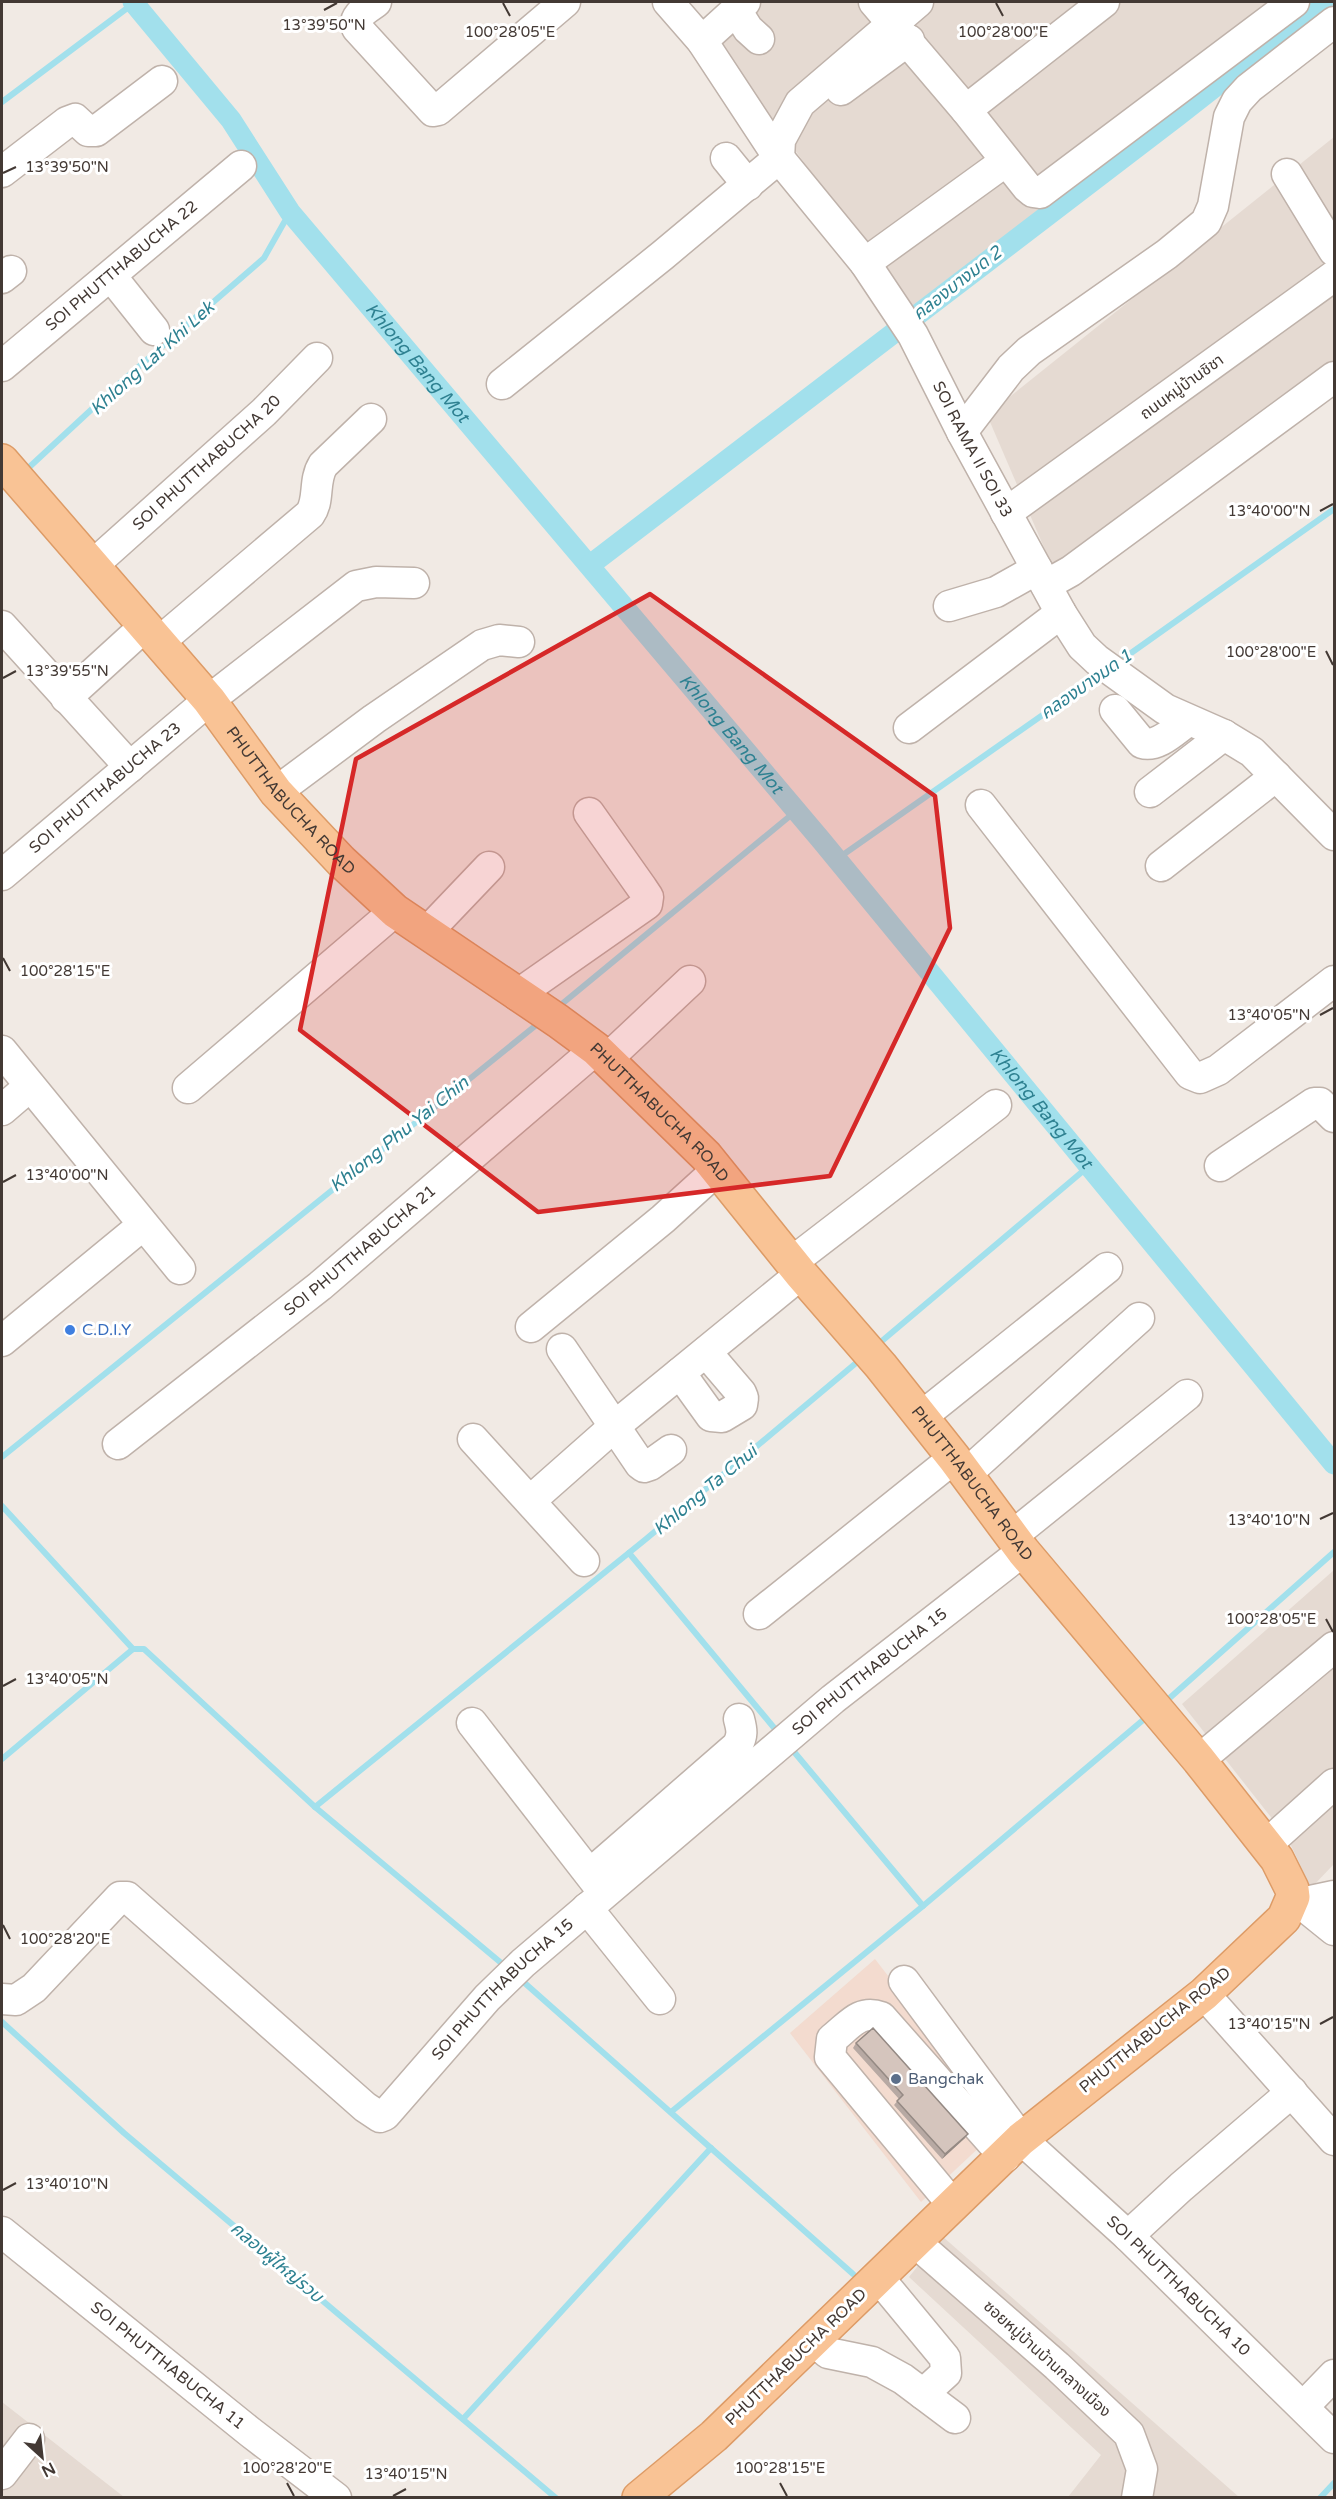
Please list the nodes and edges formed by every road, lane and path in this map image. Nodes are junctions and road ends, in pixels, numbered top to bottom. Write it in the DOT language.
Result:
graph roads {
  1 [pos="376,2"];
  2 [pos="565,2"];
  3 [pos="668,2"];
  4 [pos="918,2"];
  5 [pos="1104,2"];
  6 [pos="1294,2"];
  7 [pos="741,6"];
  8 [pos="892,21"];
  9 [pos="1335,22"];
  10 [pos="759,39"];
  11 [pos="702,41"];
  12 [pos="162,81"];
  13 [pos="966,110"];
  14 [pos="726,158"];
  15 [pos="779,158"];
  16 [pos="1006,161"];
  17 [pos="241,166"];
  18 [pos="2,172"];
  19 [pos="1287,174"];
  20 [pos="748,185"];
  21 [pos="1335,251"];
  22 [pos="865,263"];
  23 [pos="111,276"];
  24 [pos="1335,276"];
  25 [pos="154,330"];
  26 [pos="317,358"];
  27 [pos="2,366"];
  28 [pos="1335,377"];
  29 [pos="502,384"];
  30 [pos="371,419"];
  31 [pos="962,432"];
  32 [pos="2,461"];
  33 [pos="1018,506"];
  34 [pos="93,564"];
  35 [pos="1041,577"];
  36 [pos="414,583"];
  37 [pos="949,606"];
  38 [pos="1061,613"];
  39 [pos="2,626"];
  40 [pos="152,634"];
  41 [pos="519,642"];
  42 [pos="66,698"];
  43 [pos="209,700"];
  44 [pos="1115,710"];
  45 [pos="1188,721"];
  46 [pos="909,728"];
  47 [pos="1224,735"];
  48 [pos="130,767"];
  49 [pos="1276,776"];
  50 [pos="276,792"];
  51 [pos="1150,792"];
  52 [pos="981,805"];
  53 [pos="590,813"];
  54 [pos="1335,835"];
  55 [pos="1161,866"];
  56 [pos="489,867"];
  57 [pos="2,875"];
  58 [pos="395,911"];
  59 [pos="427,932"];
  60 [pos="690,981"];
  61 [pos="1335,981"];
  62 [pos="536,1007"];
  63 [pos="2,1051"];
  64 [pos="601,1054"];
  65 [pos="30,1086"];
  66 [pos="188,1088"];
  67 [pos="996,1105"];
  68 [pos="2,1110"];
  69 [pos="1335,1117"];
  70 [pos="1220,1167"];
  71 [pos="717,1170"];
  72 [pos="143,1225"];
  73 [pos="797,1268"];
  74 [pos="1107,1268"];
  75 [pos="180,1269"];
  76 [pos="1139,1318"];
  77 [pos="531,1327"];
  78 [pos="2,1341"];
  79 [pos="562,1349"];
  80 [pos="706,1352"];
  81 [pos="680,1373"];
  82 [pos="1187,1395"];
  83 [pos="921,1417"];
  84 [pos="616,1425"];
  85 [pos="472,1439"];
  86 [pos="118,1444"];
  87 [pos="671,1450"];
  88 [pos="960,1466"];
  89 [pos="530,1501"];
  90 [pos="1017,1543"];
  91 [pos="584,1561"];
  92 [pos="759,1614"];
  93 [pos="1335,1647"];
  94 [pos="738,1719"];
  95 [pos="472,1723"];
  96 [pos="1199,1760"];
  97 [pos="1335,1784"];
  98 [pos="1266,1845"];
  99 [pos="594,1892"];
  100 [pos="1335,1896"];
  101 [pos="1297,1900"];
  102 [pos="1335,1930"];
  103 [pos="904,1980"];
  104 [pos="1204,1994"];
  105 [pos="660,1999"];
  106 [pos="2,2000"];
  107 [pos="1292,2091"];
  108 [pos="1335,2140"];
  109 [pos="1013,2148"];
  110 [pos="953,2205"];
  111 [pos="2,2232"];
  112 [pos="1128,2236"];
  113 [pos="915,2242"];
  114 [pos="878,2277"];
  115 [pos="814,2341"];
  116 [pos="1335,2375"];
  117 [pos="923,2394"];
  118 [pos="1304,2406"];
  119 [pos="955,2418"];
  120 [pos="1335,2438"];
  121 [pos="29,2439"];
  122 [pos="2,2474"];
  123 [pos="336,2498"];
  124 [pos="639,2498"];
  125 [pos="1137,2498"];
  1 -- 2 [label="street"];
  3 -- 11 [label="street, SOI RAMA II SOI 33"];
  4 -- 8 [label="street"];
  5 -- 13 [label="street"];
  6 -- 16 [label="street"];
  7 -- 10 [label="street"];
  7 -- 11 [label="street"];
  8 -- 13 [label="street"];
  8 -- 15 [label="street"];
  9 -- 31 [label="street"];
  11 -- 15 [label="street, SOI RAMA II SOI 33"];
  12 -- 18 [label="street"];
  13 -- 16 [label="street"];
  14 -- 20 [label="street"];
  15 -- 20 [label="street"];
  15 -- 22 [label="street, SOI RAMA II SOI 33"];
  16 -- 22 [label="street"];
  17 -- 23 [label="street, SOI PHUTTHABUCHA 22"];
  19 -- 21 [label="street"];
  20 -- 29 [label="street"];
  22 -- 31 [label="street, SOI RAMA II SOI 33"];
  23 -- 25 [label="street"];
  23 -- 27 [label="street, SOI PHUTTHABUCHA 22"];
  24 -- 33 [label="street, ถนนหมู่บ้านชิชา"];
  26 -- 34 [label="street, SOI PHUTTHABUCHA 20"];
  28 -- 35 [label="street"];
  30 -- 40 [label="street"];
  31 -- 33 [label="street, SOI RAMA II SOI 33"];
  32 -- 34 [label="main road, PHUTTHABUCHA ROAD"];
  33 -- 35 [label="street, SOI RAMA II SOI 33"];
  34 -- 40 [label="main road, PHUTTHABUCHA ROAD"];
  35 -- 37 [label="street"];
  35 -- 38 [label="street, SOI RAMA II SOI 33"];
  36 -- 43 [label="street, SOI PHUTTHABUCHA 23"];
  38 -- 45 [label="street, SOI RAMA II SOI 33"];
  38 -- 46 [label="street"];
  39 -- 42 [label="street"];
  40 -- 42 [label="street"];
  40 -- 43 [label="main road, PHUTTHABUCHA ROAD"];
  41 -- 50 [label="street"];
  42 -- 48 [label="street"];
  43 -- 48 [label="street, SOI PHUTTHABUCHA 23"];
  43 -- 50 [label="main road, PHUTTHABUCHA ROAD"];
  44 -- 45 [label="street"];
  45 -- 47 [label="street, SOI RAMA II SOI 33"];
  47 -- 49 [label="street, SOI RAMA II SOI 33"];
  47 -- 51 [label="street"];
  48 -- 57 [label="street, SOI PHUTTHABUCHA 23"];
  49 -- 54 [label="street, SOI RAMA II SOI 33"];
  49 -- 55 [label="street"];
  50 -- 58 [label="main road, PHUTTHABUCHA ROAD"];
  52 -- 61 [label="street"];
  53 -- 62 [label="street"];
  56 -- 59 [label="street"];
  58 -- 59 [label="main road, PHUTTHABUCHA ROAD"];
  58 -- 66 [label="street"];
  59 -- 62 [label="main road, PHUTTHABUCHA ROAD"];
  60 -- 64 [label="street, SOI PHUTTHABUCHA 21"];
  62 -- 64 [label="main road, PHUTTHABUCHA ROAD"];
  63 -- 65 [label="street"];
  64 -- 71 [label="main road, PHUTTHABUCHA ROAD"];
  64 -- 86 [label="street, SOI PHUTTHABUCHA 21"];
  65 -- 68 [label="street"];
  65 -- 72 [label="street"];
  67 -- 73 [label="street"];
  69 -- 70 [label="street"];
  71 -- 73 [label="main road, PHUTTHABUCHA ROAD"];
  71 -- 77 [label="street"];
  72 -- 75 [label="street"];
  72 -- 78 [label="street"];
  73 -- 80 [label="street"];
  73 -- 83 [label="main road, PHUTTHABUCHA ROAD"];
  74 -- 83 [label="street"];
  76 -- 88 [label="street"];
  79 -- 84 [label="street"];
  80 -- 81 [label="street"];
  80 -- 81 [label="street"];
  81 -- 84 [label="street"];
  82 -- 90 [label="street, SOI PHUTTHABUCHA 15"];
  83 -- 88 [label="main road, PHUTTHABUCHA ROAD"];
  84 -- 87 [label="street"];
  84 -- 89 [label="street"];
  85 -- 89 [label="street"];
  88 -- 90 [label="main road, PHUTTHABUCHA ROAD"];
  88 -- 92 [label="street"];
  89 -- 91 [label="street"];
  90 -- 96 [label="main road, PHUTTHABUCHA ROAD"];
  90 -- 99 [label="street, SOI PHUTTHABUCHA 15"];
  93 -- 96 [label="street"];
  94 -- 99 [label="street"];
  95 -- 99 [label="street"];
  96 -- 98 [label="main road, PHUTTHABUCHA ROAD"];
  97 -- 98 [label="street"];
  98 -- 101 [label="main road, PHUTTHABUCHA ROAD"];
  99 -- 105 [label="street"];
  99 -- 106 [label="street, SOI PHUTTHABUCHA 15"];
  100 -- 101 [label="street"];
  101 -- 102 [label="street"];
  101 -- 104 [label="main road, PHUTTHABUCHA ROAD"];
  103 -- 109 [label="street"];
  104 -- 107 [label="street"];
  104 -- 109 [label="main road, PHUTTHABUCHA ROAD"];
  107 -- 108 [label="street"];
  107 -- 112 [label="street"];
  109 -- 110 [label="main road, PHUTTHABUCHA ROAD"];
  109 -- 110 [label="street"];
  109 -- 112 [label="street, SOI PHUTTHABUCHA 10"];
  110 -- 113 [label="main road, PHUTTHABUCHA ROAD"];
  111 -- 123 [label="street, SOI PHUTTHABUCHA 11"];
  112 -- 118 [label="street, SOI PHUTTHABUCHA 10"];
  113 -- 114 [label="main road, PHUTTHABUCHA ROAD"];
  113 -- 125 [label="street, ซอยหมู่บ้านบ้านกลางเมือง"];
  114 -- 115 [label="main road, PHUTTHABUCHA ROAD"];
  114 -- 117 [label="street"];
  115 -- 117 [label="street"];
  115 -- 124 [label="main road, PHUTTHABUCHA ROAD"];
  116 -- 118 [label="street"];
  117 -- 119 [label="street"];
  118 -- 120 [label="street, SOI PHUTTHABUCHA 10"];
  121 -- 122 [label="street"];
}
